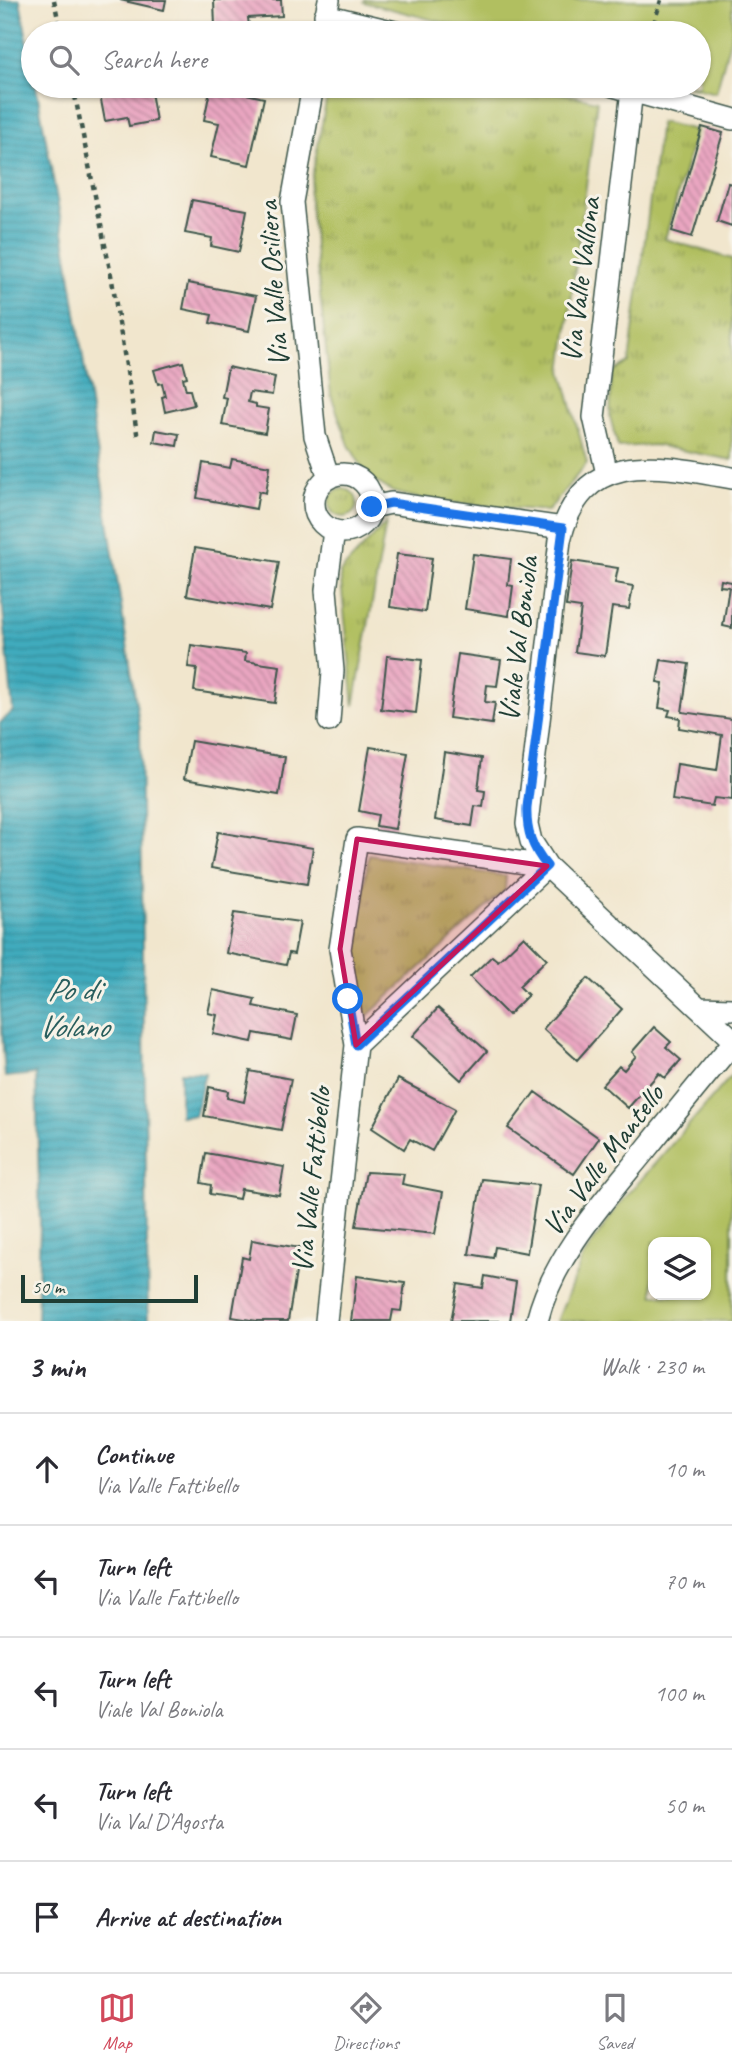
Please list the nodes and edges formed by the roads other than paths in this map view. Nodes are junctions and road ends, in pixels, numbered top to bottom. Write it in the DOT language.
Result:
graph roads {
  1 [pos="325,16"];
  2 [pos="347,21"];
  3 [pos="311,98"];
  4 [pos="622,98"];
  5 [pos="658,98"];
  6 [pos="732,119"];
  7 [pos="607,474"];
  8 [pos="329,478"];
  9 [pos="732,478"];
  10 [pos="372,507"];
  11 [pos="563,528"];
  12 [pos="334,531"];
  13 [pos="329,721"];
  14 [pos="547,866"];
  15 [pos="699,1008"];
  16 [pos="732,1009"];
  17 [pos="732,1042"];
  18 [pos="356,1045"];
  19 [pos="326,1321"];
  20 [pos="537,1321"];
  1 -- 2 [label="street"];
  3 -- 8 [label="street, Via Valle Osiliera"];
  4 -- 7 [label="street, Via Valle Vallona"];
  5 -- 6 [label="street"];
  7 -- 9 [label="street, Viale Val Boniola"];
  7 -- 11 [label="street, Viale Val Boniola"];
  8 -- 10 [label="street"];
  8 -- 12 [label="street"];
  10 -- 11 [label="street"];
  10 -- 12 [label="street"];
  11 -- 14 [label="street, Viale Val Boniola"];
  12 -- 13 [label="street"];
  14 -- 15 [label="street, Viale Val Boniola"];
  14 -- 18 [label="street"];
  14 -- 18 [label="street, Via Valle Fattibello"];
  15 -- 16 [label="street"];
  15 -- 17 [label="street, Viale Val Boniola"];
  17 -- 20 [label="street, Via Valle Mantello"];
  18 -- 19 [label="street, Via Valle Fattibello"];
}
